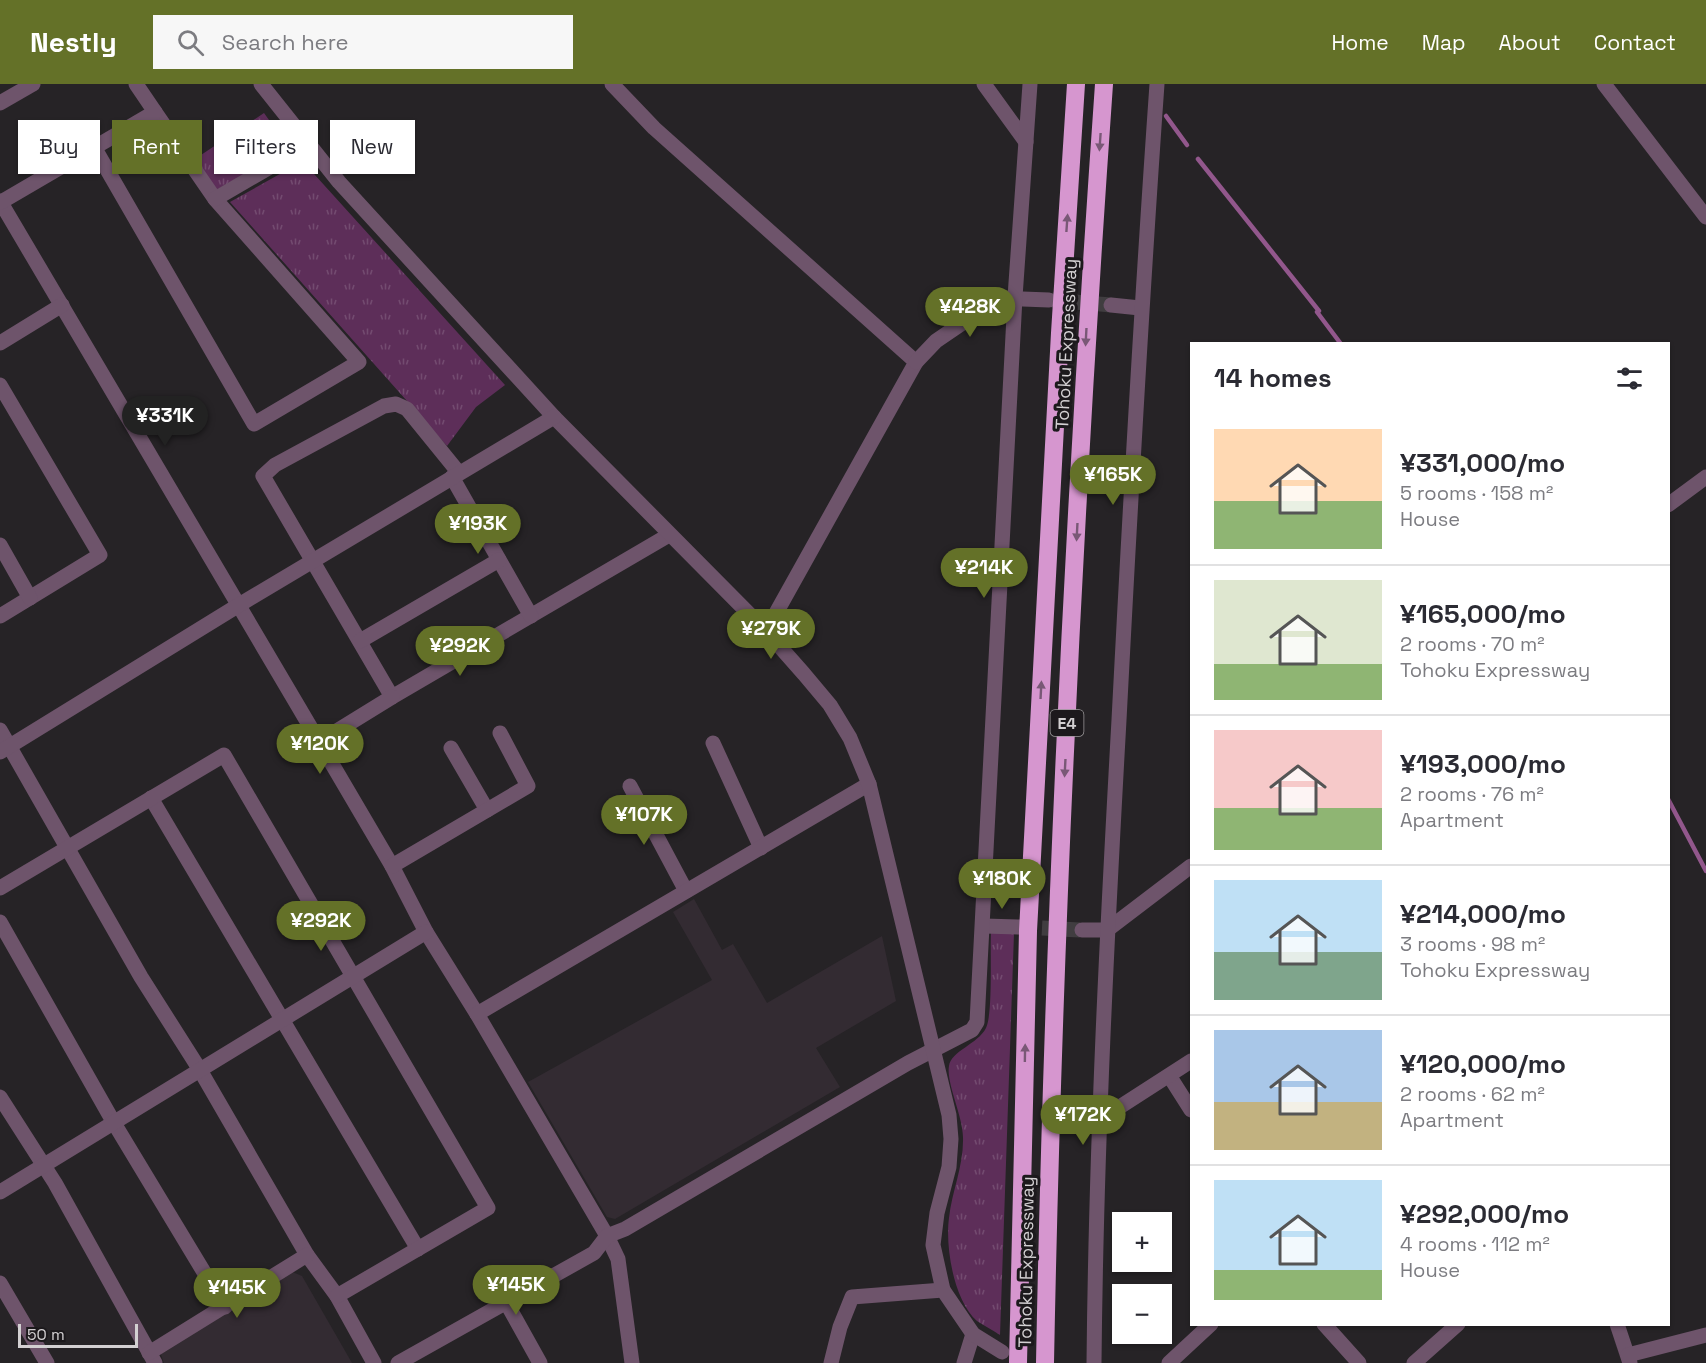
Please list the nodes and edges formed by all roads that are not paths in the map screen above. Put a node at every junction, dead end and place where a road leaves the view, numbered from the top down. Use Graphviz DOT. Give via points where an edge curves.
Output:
graph roads {
  1 [pos="33,84"];
  2 [pos="136,84"];
  3 [pos="261,84"];
  4 [pos="612,84"];
  5 [pos="984,84"];
  6 [pos="1030,84"];
  7 [pos="1076,84"];
  8 [pos="1104,84"];
  9 [pos="1157,84"];
  10 [pos="1604,84"];
  11 [pos="0,103"];
  12 [pos="155,112"];
  13 [pos="289,120"];
  14 [pos="1026,142"];
  15 [pos="100,144"];
  16 [pos="318,156"];
  17 [pos="100,157"];
  18 [pos="47,174"];
  19 [pos="257,174"];
  20 [pos="215,198"];
  21 [pos="0,201"];
  22 [pos="1706,217"];
  23 [pos="1016,297"];
  24 [pos="1049,300"];
  25 [pos="62,305"];
  26 [pos="1112,305"];
  27 [pos="1140,308"];
  28 [pos="0,343"];
  29 [pos="916,362"];
  30 [pos="0,386"];
  31 [pos="554,417"];
  32 [pos="456,476"];
  33 [pos="1706,477"];
  34 [pos="1670,504"];
  35 [pos="669,535"];
  36 [pos="0,545"];
  37 [pos="499,560"];
  38 [pos="313,561"];
  39 [pos="30,598"];
  40 [pos="239,605"];
  41 [pos="0,616"];
  42 [pos="531,616"];
  43 [pos="766,631"];
  44 [pos="360,641"];
  45 [pos="392,697"];
  46 [pos="0,730"];
  47 [pos="500,733"];
  48 [pos="319,742"];
  49 [pos="713,743"];
  50 [pos="451,748"];
  51 [pos="5,749"];
  52 [pos="869,784"];
  53 [pos="630,786"];
  54 [pos="151,798"];
  55 [pos="487,810"];
  56 [pos="68,848"];
  57 [pos="761,848"];
  58 [pos="392,866"];
  59 [pos="1190,867"];
  60 [pos="0,888"];
  61 [pos="686,891"];
  62 [pos="0,922"];
  63 [pos="984,926"];
  64 [pos="1018,927"];
  65 [pos="1082,930"];
  66 [pos="1107,930"];
  67 [pos="426,932"];
  68 [pos="355,978"];
  69 [pos="477,1014"];
  70 [pos="282,1021"];
  71 [pos="933,1051"];
  72 [pos="1190,1062"];
  73 [pos="200,1070"];
  74 [pos="1170,1077"];
  75 [pos="0,1097"];
  76 [pos="1190,1108"];
  77 [pos="1101,1119"];
  78 [pos="114,1123"];
  79 [pos="43,1167"];
  80 [pos="0,1192"];
  81 [pos="607,1236"];
  82 [pos="418,1249"];
  83 [pos="307,1255"];
  84 [pos="0,1283"];
  85 [pos="943,1290"];
  86 [pos="337,1296"];
  87 [pos="506,1302"];
  88 [pos="225,1307"];
  89 [pos="1209,1326"];
  90 [pos="1326,1326"];
  91 [pos="1456,1326"];
  92 [pos="1618,1326"];
  93 [pos="973,1334"];
  94 [pos="1706,1335"];
  95 [pos="1002,1352"];
  96 [pos="152,1358"];
  97 [pos="1629,1359"];
  98 [pos="47,1363"];
  99 [pos="374,1363"];
  100 [pos="398,1363"];
  101 [pos="540,1363"];
  102 [pos="632,1363"];
  103 [pos="831,1363"];
  104 [pos="964,1363"];
  105 [pos="1018,1363"];
  106 [pos="1045,1363"];
  107 [pos="1094,1363"];
  108 [pos="1169,1363"];
  109 [pos="1359,1363"];
  110 [pos="1414,1363"];
  1 -- 11 [label="street"];
  2 -- 12 [label="street"];
  3 -- 13 [label="street"];
  4 -- 29 [label="street" via="654,128"];
  5 -- 14 [label="street"];
  6 -- 14 [label="street"];
  105 -- 7 [label="highway, Tohoku Expressway / E4, one-way" via="1028,931"];
  8 -- 106 [label="highway, Tohoku Expressway / E4, one-way" via="1086,334 1056,936"];
  9 -- 27 [label="street"];
  10 -- 22 [label="street"];
  12 -- 15 [label="street"];
  12 -- 20 [label="street"];
  14 -- 23 [label="street"];
  16 -- 31 [label="street"];
  17 -- 20 [label="street" via="254,424 359,362"];
  18 -- 21 [label="street"];
  19 -- 20 [label="street"];
  21 -- 25 [label="street"];
  23 -- 24 [label="street"];
  23 -- 29 [label="street" via="999,298 936,341"];
  23 -- 63 [label="street"];
  25 -- 28 [label="street"];
  25 -- 40 [label="street"];
  26 -- 27 [label="street"];
  27 -- 66 [label="street"];
  29 -- 43 [label="street"];
  30 -- 39 [label="street" via="100,555"];
  31 -- 32 [label="street"];
  31 -- 35 [label="street"];
  32 -- 37 [label="street"];
  32 -- 38 [label="street"];
  32 -- 38 [label="street" via="407,410 396,404 384,406 275,465 263,476"];
  33 -- 34 [label="street"];
  35 -- 42 [label="street"];
  35 -- 43 [label="street"];
  36 -- 39 [label="street"];
  37 -- 42 [label="street"];
  37 -- 44 [label="street"];
  38 -- 40 [label="street"];
  38 -- 44 [label="street"];
  39 -- 41 [label="street"];
  40 -- 48 [label="street"];
  40 -- 51 [label="street"];
  42 -- 45 [label="street"];
  43 -- 52 [label="street" via="830,705 850,738"];
  44 -- 45 [label="street"];
  45 -- 48 [label="street"];
  46 -- 51 [label="street"];
  47 -- 55 [label="street" via="528,786"];
  48 -- 58 [label="street"];
  49 -- 57 [label="street"];
  50 -- 55 [label="street"];
  51 -- 56 [label="street"];
  52 -- 57 [label="street"];
  52 -- 71 [label="street"];
  53 -- 61 [label="street"];
  54 -- 56 [label="street"];
  54 -- 68 [label="street" via="224,755"];
  54 -- 70 [label="street"];
  55 -- 58 [label="street"];
  56 -- 60 [label="street"];
  56 -- 73 [label="street" via="141,977"];
  57 -- 61 [label="street"];
  58 -- 67 [label="street"];
  59 -- 66 [label="street"];
  61 -- 69 [label="street"];
  62 -- 78 [label="street"];
  63 -- 64 [label="street"];
  63 -- 71 [label="street" via="977,1022 972,1030"];
  65 -- 66 [label="street"];
  66 -- 77 [label="street"];
  67 -- 68 [label="street"];
  67 -- 69 [label="street"];
  68 -- 70 [label="street"];
  68 -- 82 [label="street" via="488,1208"];
  69 -- 81 [label="street"];
  70 -- 73 [label="street"];
  70 -- 82 [label="street"];
  71 -- 81 [label="street"];
  71 -- 85 [label="street" via="951,1138 933,1245"];
  72 -- 74 [label="street"];
  73 -- 78 [label="street"];
  73 -- 83 [label="street"];
  74 -- 76 [label="street"];
  74 -- 77 [label="street"];
  75 -- 79 [label="street"];
  77 -- 107 [label="street"];
  78 -- 79 [label="street"];
  78 -- 88 [label="street"];
  79 -- 80 [label="street"];
  79 -- 96 [label="street"];
  81 -- 87 [label="street" via="594,1253"];
  81 -- 102 [label="street" via="618,1259"];
  82 -- 86 [label="street"];
  83 -- 86 [label="street"];
  83 -- 88 [label="street"];
  84 -- 98 [label="street"];
  85 -- 93 [label="street"];
  85 -- 103 [label="street" via="852,1297"];
  86 -- 99 [label="street"];
  87 -- 100 [label="street"];
  87 -- 101 [label="street"];
  88 -- 96 [label="street"];
  89 -- 108 [label="street"];
  90 -- 109 [label="street"];
  91 -- 110 [label="street"];
  92 -- 97 [label="street"];
  93 -- 95 [label="street"];
  93 -- 104 [label="street"];
  94 -- 97 [label="street"];
}
